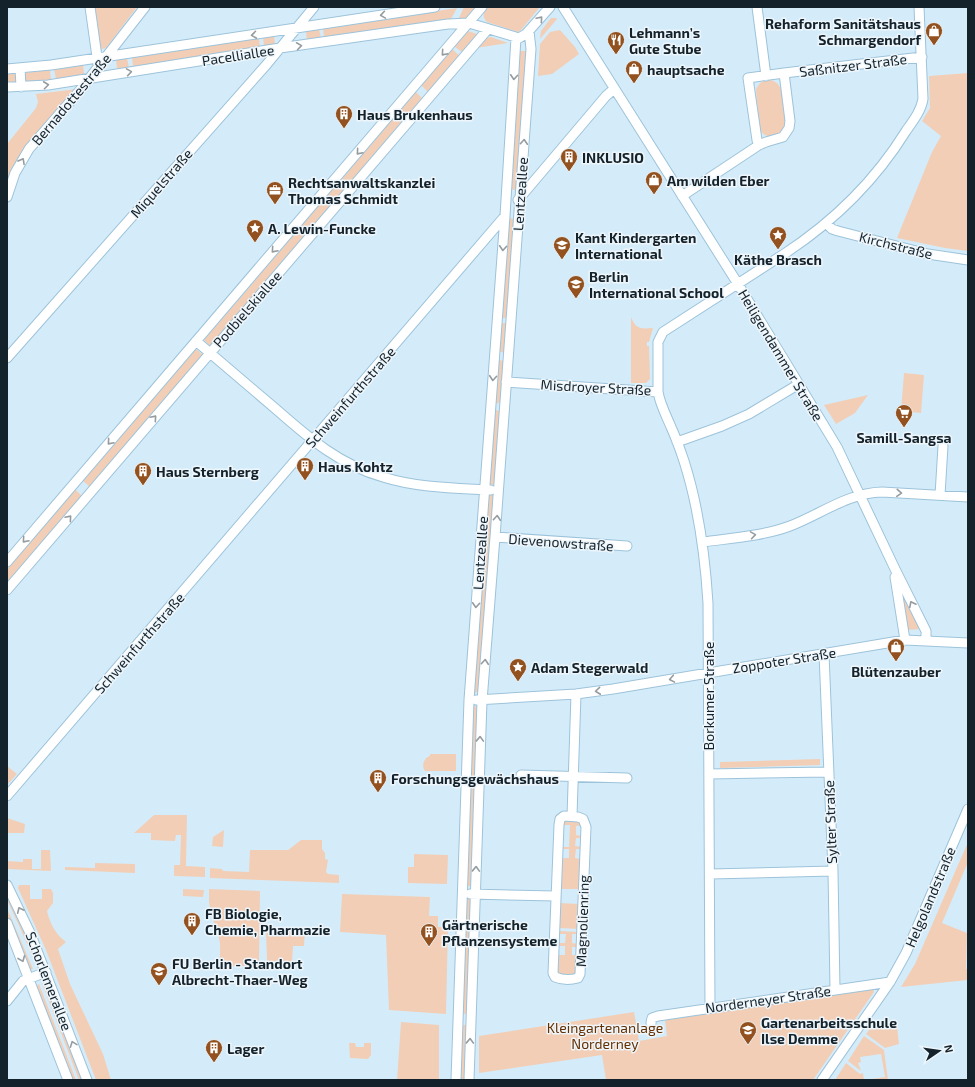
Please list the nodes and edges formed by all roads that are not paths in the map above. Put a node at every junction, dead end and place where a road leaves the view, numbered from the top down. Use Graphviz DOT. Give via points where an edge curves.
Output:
graph roads {
  1 [pos="90,7"];
  2 [pos="145,7"];
  3 [pos="314,7"];
  4 [pos="435,7"];
  5 [pos="482,7"];
  6 [pos="550,7"];
  7 [pos="563,7"];
  8 [pos="757,7"];
  9 [pos="919,7"];
  10 [pos="469,23"];
  11 [pos="296,29"];
  12 [pos="488,29"];
  13 [pos="529,30"];
  14 [pos="516,38"];
  15 [pos="280,48"];
  16 [pos="107,57"];
  17 [pos="922,57"];
  18 [pos="98,63"];
  19 [pos="20,68"];
  20 [pos="7,69"];
  21 [pos="784,73"];
  22 [pos="766,76"];
  23 [pos="90,78"];
  24 [pos="7,87"];
  25 [pos="21,87"];
  26 [pos="614,89"];
  27 [pos="423,91"];
  28 [pos="760,145"];
  29 [pos="682,196"];
  30 [pos="7,197"];
  31 [pos="519,198"];
  32 [pos="505,216"];
  33 [pos="826,223"];
  34 [pos="968,260"];
  35 [pos="738,284"];
  36 [pos="196,341"];
  37 [pos="210,352"];
  38 [pos="495,356"];
  39 [pos="508,357"];
  40 [pos="7,358"];
  41 [pos="506,382"];
  42 [pos="799,384"];
  43 [pos="658,392"];
  44 [pos="491,406"];
  45 [pos="504,408"];
  46 [pos="312,440"];
  47 [pos="677,442"];
  48 [pos="943,446"];
  49 [pos="76,482"];
  50 [pos="485,490"];
  51 [pos="498,490"];
  52 [pos="89,494"];
  53 [pos="860,495"];
  54 [pos="940,495"];
  55 [pos="968,497"];
  56 [pos="495,537"];
  57 [pos="703,542"];
  58 [pos="627,546"];
  59 [pos="7,562"];
  60 [pos="895,569"];
  61 [pos="7,590"];
  62 [pos="905,640"];
  63 [pos="926,640"];
  64 [pos="968,643"];
  65 [pos="824,654"];
  66 [pos="708,672"];
  67 [pos="576,694"];
  68 [pos="469,700"];
  69 [pos="482,701"];
  70 [pos="828,772"];
  71 [pos="709,774"];
  72 [pos="521,775"];
  73 [pos="572,777"];
  74 [pos="627,778"];
  75 [pos="7,796"];
  76 [pos="968,809"];
  77 [pos="572,816"];
  78 [pos="832,870"];
  79 [pos="710,874"];
  80 [pos="7,885"];
  81 [pos="462,894"];
  82 [pos="475,894"];
  83 [pos="555,896"];
  84 [pos="7,923"];
  85 [pos="46,972"];
  86 [pos="30,979"];
  87 [pos="890,982"];
  88 [pos="835,990"];
  89 [pos="7,1001"];
  90 [pos="710,1007"];
  91 [pos="458,1018"];
  92 [pos="471,1018"];
  93 [pos="651,1023"];
  94 [pos="68,1080"];
  95 [pos="87,1080"];
  96 [pos="456,1080"];
  97 [pos="469,1080"];
  98 [pos="822,1080"];
  1 -- 18 [label="street"];
  2 -- 16 [label="street, Bernadottestraße"];
  3 -- 11 [label="street, Miquelstraße"];
  4 -- 11 [label="street, Pacelliallee, one-way"];
  5 -- 10 [label="street, Podbielskiallee"];
  13 -- 6 [label="street, one-way"];
  7 -- 26 [label="street, Heiligendammer Straße"];
  8 -- 22 [label="street"];
  9 -- 17 [label="street, Misdroyer Straße"];
  10 -- 12 [label="street"];
  15 -- 10 [label="street, Pacelliallee, one-way"];
  10 -- 27 [label="street, Podbielskiallee, one-way"];
  11 -- 15 [label="street, Miquelstraße"];
  11 -- 16 [label="street, Pacelliallee, one-way"];
  12 -- 14 [label="street"];
  12 -- 27 [label="street, Podbielskiallee"];
  13 -- 14 [label="street" via="522,37"];
  31 -- 13 [label="street, Lentzeallee, one-way" via="531,49"];
  14 -- 32 [label="street, Lentzeallee, one-way"];
  23 -- 15 [label="street, Pacelliallee, one-way"];
  15 -- 40 [label="street, Miquelstraße"];
  16 -- 18 [label="street, Bernadottestraße"];
  17 -- 21 [label="street, Saßnitzer Straße"];
  17 -- 33 [label="street, Misdroyer Straße" via="922,106 883,163 845,206"];
  18 -- 19 [label="street"];
  18 -- 23 [label="street, Bernadottestraße"];
  19 -- 20 [label="street"];
  19 -- 25 [label="street"];
  21 -- 22 [label="street, Saßnitzer Straße"];
  21 -- 28 [label="street" via="789,128 782,137"];
  22 -- 28 [label="street, Saßnitzer Straße" via="748,78 757,140"];
  25 -- 23 [label="street, Pacelliallee, one-way"];
  30 -- 23 [label="street, Bernadottestraße, one-way" via="15,173 29,149"];
  24 -- 25 [label="street, Pacelliallee"];
  26 -- 29 [label="street, Heiligendammer Straße"];
  26 -- 31 [label="street, Schweinfurthstraße"];
  27 -- 36 [label="street, Podbielskiallee, one-way"];
  27 -- 37 [label="street, Podbielskiallee"];
  28 -- 29 [label="street"];
  29 -- 35 [label="street, Heiligendammer Straße"];
  31 -- 32 [label="street, Schweinfurthstraße"];
  31 -- 39 [label="street, Lentzeallee"];
  32 -- 38 [label="street, Lentzeallee, one-way"];
  32 -- 46 [label="street, Schweinfurthstraße"];
  33 -- 34 [label="street, Kirchstraße" via="838,231 920,252"];
  33 -- 35 [label="street, Misdroyer Straße" via="804,241"];
  35 -- 42 [label="street, Heiligendammer Straße"];
  35 -- 43 [label="street, Misdroyer Straße" via="663,332 658,342"];
  36 -- 37 [label="street"];
  36 -- 49 [label="street, Podbielskiallee, one-way"];
  37 -- 46 [label="street"];
  52 -- 37 [label="street, Podbielskiallee, one-way"];
  38 -- 39 [label="street"];
  38 -- 44 [label="street, Lentzeallee, one-way"];
  39 -- 41 [label="street, Lentzeallee"];
  41 -- 43 [label="street, Misdroyer Straße"];
  41 -- 45 [label="street, Lentzeallee"];
  42 -- 47 [label="street" via="749,414"];
  42 -- 53 [label="street, Heiligendammer Straße" via="837,447"];
  43 -- 47 [label="street, Borkumer Straße" via="659,401"];
  44 -- 45 [label="street"];
  44 -- 50 [label="street, Lentzeallee"];
  45 -- 51 [label="street, Lentzeallee"];
  46 -- 50 [label="street" via="335,457 382,477 423,485"];
  46 -- 75 [label="street, Schweinfurthstraße"];
  47 -- 57 [label="street, Borkumer Straße" via="694,496"];
  48 -- 54 [label="street"];
  49 -- 52 [label="street"];
  49 -- 59 [label="street, Podbielskiallee, one-way"];
  50 -- 51 [label="street"];
  50 -- 68 [label="street, Lentzeallee, one-way"];
  56 -- 51 [label="street, Lentzeallee, one-way"];
  61 -- 52 [label="street, Podbielskiallee, one-way"];
  53 -- 54 [label="street, one-way" via="882,492"];
  57 -- 53 [label="street, one-way" via="780,529"];
  53 -- 60 [label="street, Heiligendammer Straße"];
  54 -- 55 [label="street"];
  56 -- 58 [label="street, Dievenowstraße"];
  69 -- 56 [label="street, Lentzeallee, one-way"];
  57 -- 66 [label="street, Borkumer Straße" via="708,603"];
  60 -- 62 [label="street, Heiligendammer Straße"];
  63 -- 60 [label="street, Heiligendammer Straße, one-way" via="926,631"];
  62 -- 63 [label="street, Zoppoter Straße"];
  62 -- 65 [label="street, Zoppoter Straße"];
  63 -- 64 [label="street, Zoppoter Straße"];
  65 -- 66 [label="street, Zoppoter Straße"];
  65 -- 70 [label="street, Sylter Straße"];
  66 -- 67 [label="street, Zoppoter Straße, one-way"];
  66 -- 71 [label="street, Borkumer Straße"];
  67 -- 69 [label="street, Zoppoter Straße"];
  67 -- 73 [label="street"];
  68 -- 69 [label="street"];
  68 -- 81 [label="street, Lentzeallee"];
  82 -- 69 [label="street, Lentzeallee, one-way"];
  70 -- 71 [label="street"];
  70 -- 78 [label="street, Sylter Straße"];
  71 -- 79 [label="street, Borkumer Straße"];
  72 -- 73 [label="street"];
  73 -- 74 [label="street"];
  73 -- 77 [label="street"];
  76 -- 87 [label="street, Helgolandstraße" via="906,953"];
  77 -- 83 [label="street, Magnolienring" via="560,819"];
  77 -- 83 [label="street, Magnolienring" via="583,819 586,827 578,978 555,977"];
  78 -- 79 [label="street"];
  78 -- 88 [label="street, Sylter Straße"];
  79 -- 90 [label="street, Borkumer Straße"];
  85 -- 80 [label="street, Schorlemerallee, one-way" via="32,935"];
  81 -- 82 [label="street"];
  81 -- 91 [label="street, Lentzeallee"];
  82 -- 83 [label="street, Magnolienring"];
  82 -- 92 [label="street, Lentzeallee"];
  84 -- 86 [label="street, Schorlemerallee, one-way"];
  85 -- 86 [label="street"];
  95 -- 85 [label="street, Schorlemerallee, one-way"];
  86 -- 89 [label="street" via="23,981"];
  86 -- 94 [label="street, Schorlemerallee"];
  87 -- 88 [label="street, Norderneyer Straße"];
  87 -- 98 [label="street, Helgolandstraße"];
  88 -- 90 [label="street, Norderneyer Straße"];
  90 -- 93 [label="street, Norderneyer Straße" via="658,1016 652,1018"];
  91 -- 92 [label="street"];
  91 -- 96 [label="street, Lentzeallee"];
  97 -- 92 [label="street, Lentzeallee, one-way"];
}
